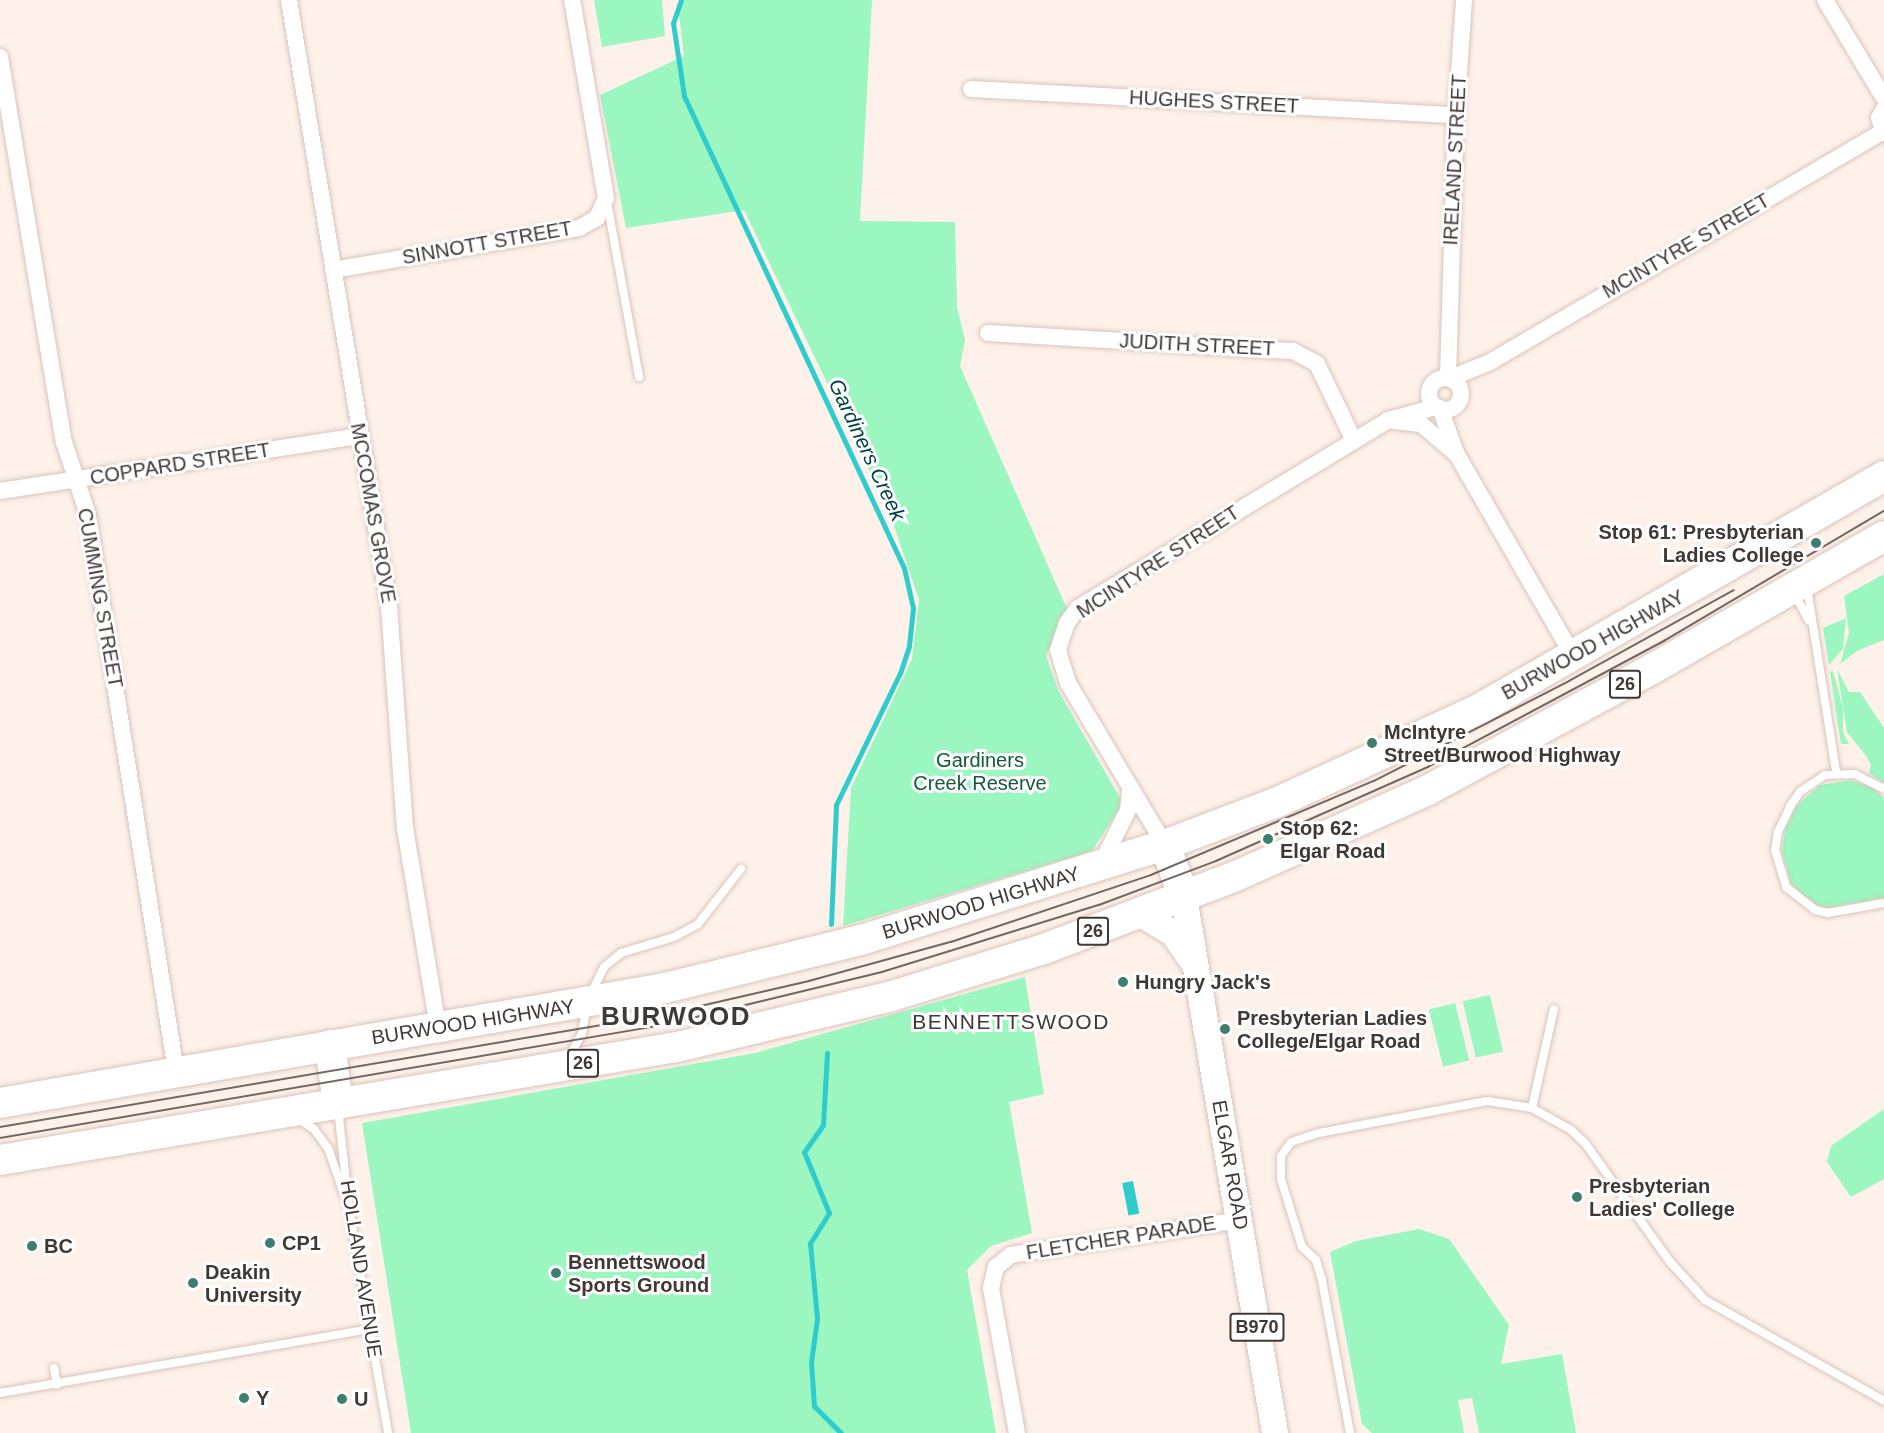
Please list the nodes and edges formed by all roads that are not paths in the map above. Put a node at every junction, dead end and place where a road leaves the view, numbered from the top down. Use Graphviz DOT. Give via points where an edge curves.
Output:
graph roads {
  1 [pos="289,0"];
  2 [pos="572,0"];
  3 [pos="1464,0"];
  4 [pos="1470,0"];
  5 [pos="1478,0"];
  6 [pos="1825,0"];
  7 [pos="0,57"];
  8 [pos="971,89"];
  9 [pos="1884,98"];
  10 [pos="1884,109"];
  11 [pos="1456,115"];
  12 [pos="1883,132"];
  13 [pos="606,198"];
  14 [pos="333,270"];
  15 [pos="1448,321"];
  16 [pos="988,333"];
  17 [pos="1452,345"];
  18 [pos="1490,362"];
  19 [pos="639,377"];
  20 [pos="1444,394"];
  21 [pos="1388,420"];
  22 [pos="360,436"];
  23 [pos="1354,441"];
  24 [pos="1456,453"];
  25 [pos="1884,476"];
  26 [pos="75,480"];
  27 [pos="0,492"];
  28 [pos="1884,536"];
  29 [pos="1807,581"];
  30 [pos="1779,597"];
  31 [pos="1813,632"];
  32 [pos="1574,657"];
  33 [pos="1836,772"];
  34 [pos="1884,789"];
  35 [pos="1130,790"];
  36 [pos="1165,844"];
  37 [pos="1100,866"];
  38 [pos="741,869"];
  39 [pos="1184,897"];
  40 [pos="1884,903"];
  41 [pos="1141,914"];
  42 [pos="1196,966"];
  43 [pos="587,1003"];
  44 [pos="1554,1009"];
  45 [pos="438,1028"];
  46 [pos="330,1045"];
  47 [pos="564,1066"];
  48 [pos="176,1071"];
  49 [pos="0,1103"];
  50 [pos="338,1104"];
  51 [pos="1532,1108"];
  52 [pos="288,1112"];
  53 [pos="0,1161"];
  54 [pos="349,1209"];
  55 [pos="1239,1220"];
  56 [pos="370,1329"];
  57 [pos="54,1368"];
  58 [pos="57,1384"];
  59 [pos="0,1394"];
  60 [pos="1884,1401"];
  61 [pos="388,1433"];
  62 [pos="1017,1433"];
  63 [pos="1275,1433"];
  64 [pos="1350,1433"];
  1 -- 14 [label="street, MCCOMAS GROVE"];
  2 -- 13 [label="street"];
  3 -- 11 [label="street, IRELAND STREET"];
  4 -- 5 [label="street"];
  6 -- 9 [label="street"];
  7 -- 26 [label="street, CUMMING STREET" via="62,430"];
  8 -- 11 [label="street, HUGHES STREET"];
  10 -- 12 [label="street" via="1880,118"];
  11 -- 15 [label="street, IRELAND STREET"];
  12 -- 18 [label="street, MCINTYRE STREET"];
  13 -- 14 [label="street, SINNOTT STREET" via="597,218 579,228"];
  13 -- 19 [label="lane"];
  14 -- 22 [label="street, MCCOMAS GROVE"];
  15 -- 17 [label="street, IRELAND STREET"];
  15 -- 20 [label="street, IRELAND STREET"];
  16 -- 23 [label="street, JUDITH STREET" via="1293,351 1317,364"];
  17 -- 18 [label="street" via="1468,359"];
  17 -- 20 [label="street, IRELAND STREET"];
  18 -- 20 [label="street, MCINTYRE STREET"];
  20 -- 21 [label="street, MCINTYRE STREET"];
  20 -- 24 [label="street, IRELAND STREET"];
  21 -- 23 [label="street, MCINTYRE STREET"];
  21 -- 24 [label="street" via="1421,424"];
  22 -- 26 [label="street, COPPARD STREET"];
  22 -- 45 [label="street, MCCOMAS GROVE" via="389,606 405,828"];
  23 -- 35 [label="street, MCINTYRE STREET" via="1078,608 1067,623 1058,650 1068,683"];
  24 -- 32 [label="street, IRELAND STREET"];
  25 -- 32 [label="highway, BURWOOD HIGHWAY / 26"];
  26 -- 27 [label="street, COPPARD STREET"];
  26 -- 48 [label="street, CUMMING STREET" via="88,515"];
  28 -- 29 [label="highway, 26"];
  29 -- 30 [label="highway, 26"];
  29 -- 31 [label="lane"];
  30 -- 31 [label="lane" via="1793,597 1799,602"];
  30 -- 39 [label="highway, 26" via="1428,790 1335,835"];
  31 -- 33 [label="lane"];
  32 -- 36 [label="highway, BURWOOD HIGHWAY / 26" via="1407,744 1280,801"];
  33 -- 34 [label="lane" via="1855,774"];
  33 -- 40 [label="lane" via="1800,792 1782,821 1775,850 1781,877 1794,897 1815,910 1828,913"];
  35 -- 36 [label="street, MCINTYRE STREET"];
  35 -- 37 [label="street" via="1128,810"];
  36 -- 37 [label="highway, BURWOOD HIGHWAY / 26"];
  36 -- 39 [label="highway"];
  37 -- 43 [label="highway, BURWOOD HIGHWAY / 26" via="830,948"];
  38 -- 43 [label="lane" via="706,915 687,932 629,950 604,967"];
  39 -- 41 [label="highway, 26"];
  39 -- 42 [label="main road, ELGAR ROAD / B970"];
  41 -- 42 [label="main road" via="1173,933"];
  41 -- 47 [label="highway, 26" via="892,996 688,1045"];
  42 -- 55 [label="main road, ELGAR ROAD / B970"];
  43 -- 45 [label="highway, BURWOOD HIGHWAY / 26"];
  43 -- 47 [label="lane" via="582,1034"];
  44 -- 51 [label="lane"];
  45 -- 46 [label="highway, BURWOOD HIGHWAY / 26"];
  46 -- 48 [label="highway, BURWOOD HIGHWAY / 26"];
  46 -- 50 [label="highway"];
  47 -- 50 [label="highway, 26"];
  48 -- 49 [label="highway, BURWOOD HIGHWAY / 26"];
  50 -- 52 [label="highway, 26"];
  50 -- 54 [label="lane, HOLLAND AVENUE"];
  51 -- 60 [label="lane" via="1571,1130 1585,1143 1633,1213 1705,1300"];
  51 -- 64 [label="lane" via="1505,1102 1468,1104 1366,1121 1302,1137 1285,1148 1279,1166 1281,1179 1302,1247 1316,1260 1323,1280"];
  52 -- 53 [label="highway, 26"];
  52 -- 54 [label="lane" via="314,1129 328,1148"];
  54 -- 56 [label="lane, HOLLAND AVENUE"];
  55 -- 62 [label="street, FLETCHER PARADE" via="1011,1255 996,1267 992,1288"];
  55 -- 63 [label="main road, ELGAR ROAD / B970"];
  56 -- 58 [label="lane"];
  56 -- 61 [label="lane, HOLLAND AVENUE"];
  57 -- 58 [label="lane"];
  58 -- 59 [label="lane"];
}
